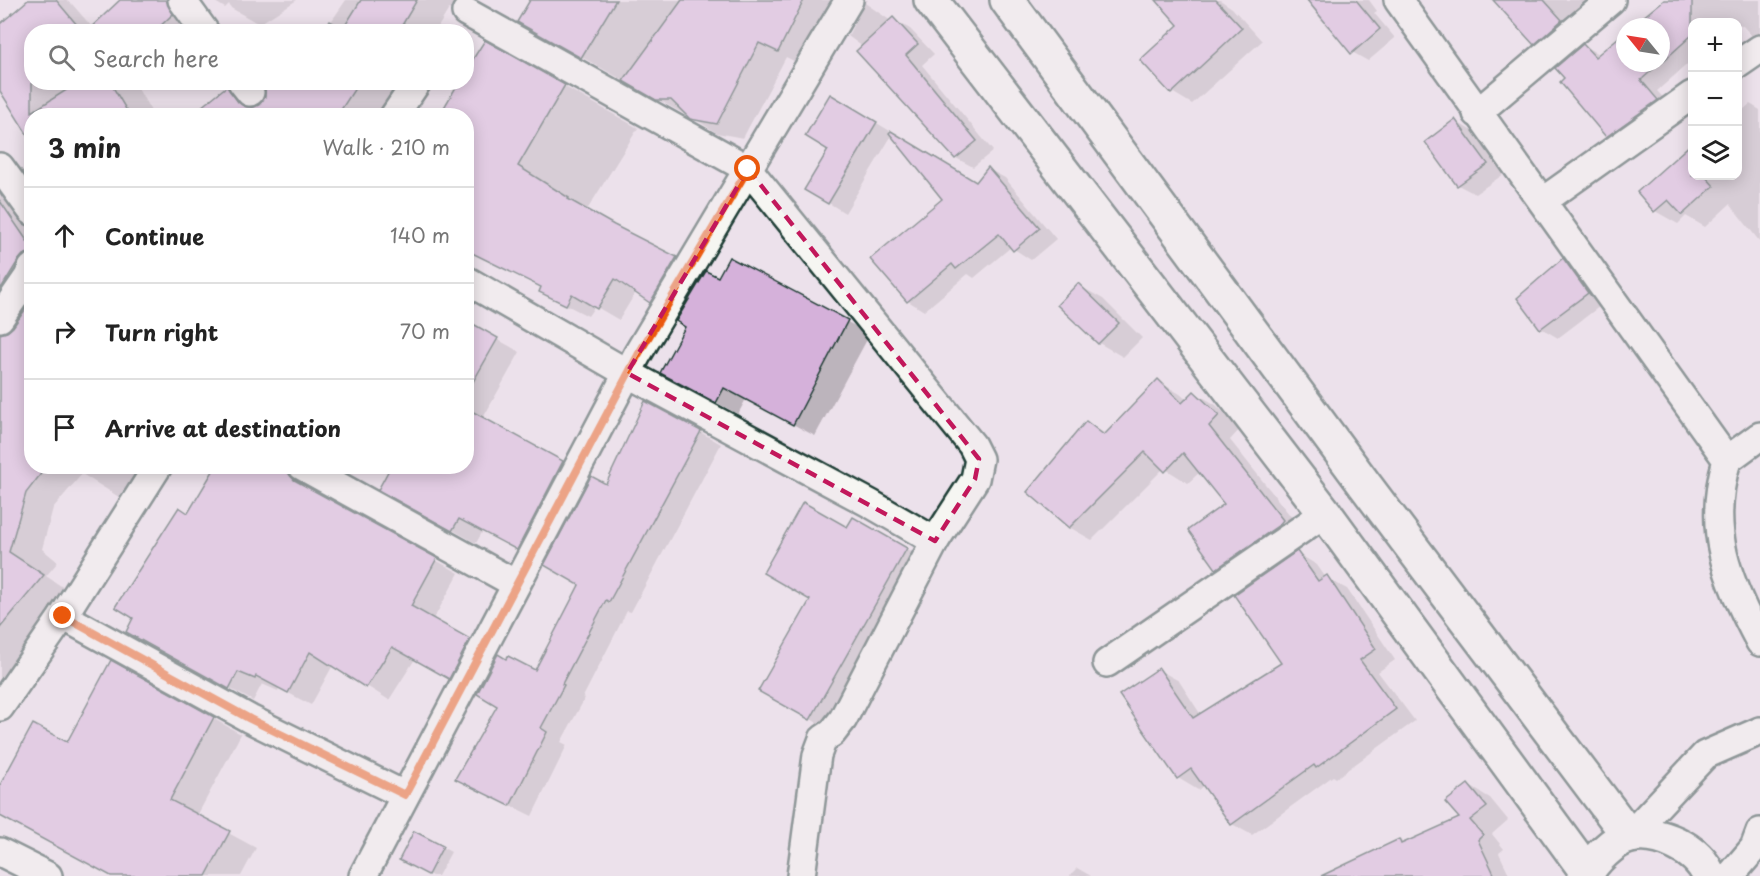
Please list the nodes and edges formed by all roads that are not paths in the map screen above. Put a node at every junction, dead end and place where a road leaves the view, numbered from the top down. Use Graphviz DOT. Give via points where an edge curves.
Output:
graph roads {
  1 [pos="182,0"];
  2 [pos="849,0"];
  3 [pos="931,0"];
  4 [pos="1007,0"];
  5 [pos="1398,0"];
  6 [pos="1611,0"];
  7 [pos="465,14"];
  8 [pos="199,24"];
  9 [pos="1760,49"];
  10 [pos="1742,61"];
  11 [pos="412,90"];
  12 [pos="1688,97"];
  13 [pos="399,108"];
  14 [pos="1477,113"];
  15 [pos="0,166"];
  16 [pos="748,169"];
  17 [pos="1536,191"];
  18 [pos="24,200"];
  19 [pos="24,283"];
  20 [pos="474,285"];
  21 [pos="0,318"];
  22 [pos="627,373"];
  23 [pos="1760,436"];
  24 [pos="1727,460"];
  25 [pos="153,474"];
  26 [pos="317,474"];
  27 [pos="1325,513"];
  28 [pos="935,542"];
  29 [pos="516,584"];
  30 [pos="63,616"];
  31 [pos="1760,642"];
  32 [pos="1107,663"];
  33 [pos="0,706"];
  34 [pos="1760,731"];
  35 [pos="405,795"];
  36 [pos="1760,831"];
  37 [pos="1629,836"];
  38 [pos="0,852"];
  39 [pos="1586,874"];
  40 [pos="48,876"];
  41 [pos="363,876"];
  42 [pos="801,876"];
  43 [pos="1709,876"];
  44 [pos="1730,876"];
  1 -- 8 [label="street"];
  2 -- 16 [label="street"];
  3 -- 27 [label="main road"];
  4 -- 37 [label="main road"];
  5 -- 14 [label="street"];
  6 -- 14 [label="street"];
  7 -- 16 [label="street"];
  9 -- 10 [label="street"];
  11 -- 13 [label="street"];
  12 -- 17 [label="street"];
  14 -- 17 [label="street"];
  15 -- 18 [label="street"];
  16 -- 22 [label="street"];
  16 -- 28 [label="street" via="972,445 979,459 975,479"];
  17 -- 24 [label="street"];
  19 -- 21 [label="street"];
  20 -- 22 [label="street"];
  22 -- 28 [label="street"];
  22 -- 29 [label="street"];
  23 -- 24 [label="street"];
  24 -- 31 [label="street" via="1718,517 1722,551 1738,601"];
  25 -- 30 [label="street"];
  26 -- 29 [label="street"];
  27 -- 32 [label="street"];
  27 -- 39 [label="main road"];
  28 -- 42 [label="street" via="843,719 823,739 817,755"];
  29 -- 35 [label="street"];
  30 -- 33 [label="street"];
  30 -- 35 [label="street" via="250,719"];
  34 -- 37 [label="street" via="1705,755"];
  35 -- 41 [label="street"];
  36 -- 44 [label="street" via="1754,848"];
  37 -- 39 [label="main road" via="1603,852"];
  37 -- 43 [label="main road" via="1670,840 1691,852"];
  38 -- 40 [label="street"];
}
